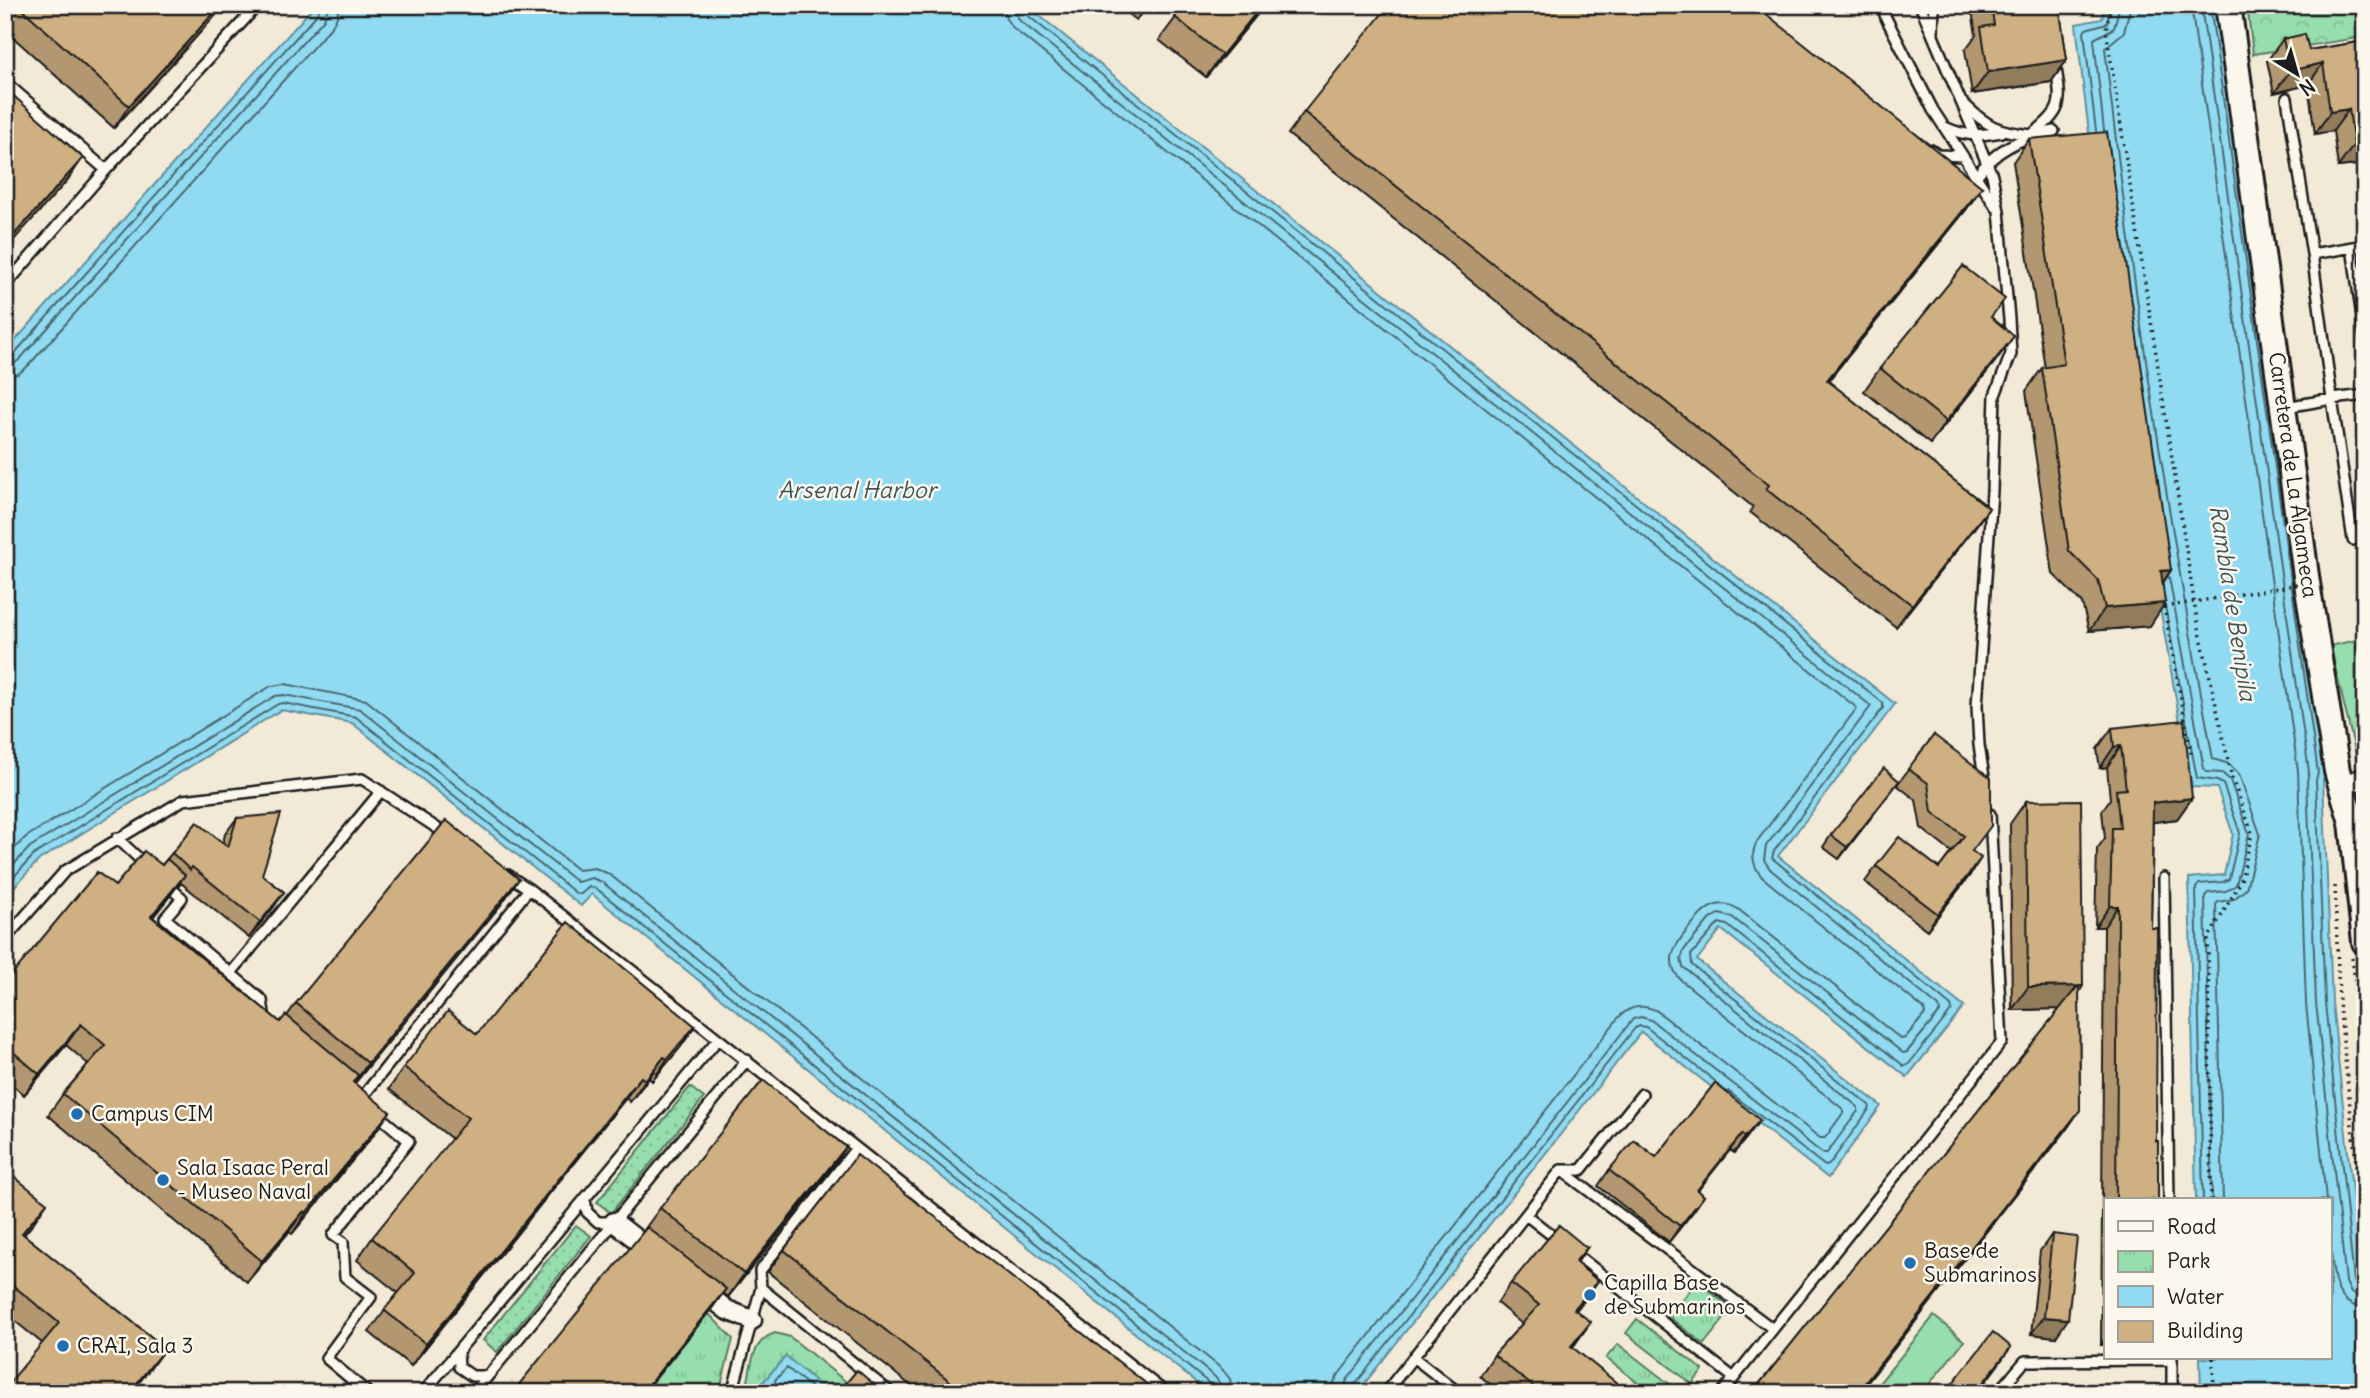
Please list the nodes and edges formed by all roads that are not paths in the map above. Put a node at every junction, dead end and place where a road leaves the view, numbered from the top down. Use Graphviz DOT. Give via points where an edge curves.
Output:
graph roads {
  1 [pos="258,5"];
  2 [pos="1882,5"];
  3 [pos="1920,5"];
  4 [pos="1934,5"];
  5 [pos="2228,5"];
  6 [pos="1933,38"];
  7 [pos="2053,46"];
  8 [pos="5,82"];
  9 [pos="1957,96"];
  10 [pos="2287,98"];
  11 [pos="1944,127"];
  12 [pos="2054,131"];
  13 [pos="2001,132"];
  14 [pos="2031,135"];
  15 [pos="1976,137"];
  16 [pos="1927,146"];
  17 [pos="2004,148"];
  18 [pos="1963,156"];
  19 [pos="1987,161"];
  20 [pos="106,170"];
  21 [pos="1992,175"];
  22 [pos="1976,177"];
  23 [pos="1999,211"];
  24 [pos="2365,245"];
  25 [pos="2352,247"];
  26 [pos="2312,254"];
  27 [pos="5,286"];
  28 [pos="2365,338"];
  29 [pos="2365,395"];
  30 [pos="2332,399"];
  31 [pos="2284,407"];
  32 [pos="2353,540"];
  33 [pos="2365,778"];
  34 [pos="2341,785"];
  35 [pos="381,791"];
  36 [pos="1987,795"];
  37 [pos="1990,807"];
  38 [pos="449,836"];
  39 [pos="117,838"];
  40 [pos="495,866"];
  41 [pos="154,873"];
  42 [pos="2164,878"];
  43 [pos="163,881"];
  44 [pos="529,889"];
  45 [pos="5,939"];
  46 [pos="2358,949"];
  47 [pos="231,973"];
  48 [pos="276,1031"];
  49 [pos="718,1039"];
  50 [pos="747,1060"];
  51 [pos="349,1091"];
  52 [pos="1642,1094"];
  53 [pos="360,1100"];
  54 [pos="856,1148"];
  55 [pos="1562,1170"];
  56 [pos="2169,1198"];
  57 [pos="585,1199"];
  58 [pos="1526,1215"];
  59 [pos="614,1222"];
  60 [pos="665,1262"];
  61 [pos="686,1278"];
  62 [pos="761,1288"];
  63 [pos="752,1320"];
  64 [pos="1773,1329"];
  65 [pos="458,1351"];
  66 [pos="1413,1357"];
  67 [pos="2104,1360"];
  68 [pos="2172,1360"];
  69 [pos="488,1376"];
  70 [pos="1734,1378"];
  71 [pos="368,1393"];
  72 [pos="423,1393"];
  73 [pos="474,1393"];
  74 [pos="732,1393"];
  75 [pos="891,1393"];
  76 [pos="1166,1393"];
  77 [pos="1385,1393"];
  78 [pos="1459,1393"];
  79 [pos="1722,1393"];
  80 [pos="1998,1393"];
  81 [pos="2172,1393"];
  1 -- 20 [label="lane"];
  2 -- 11 [label="lane" via="1915,78"];
  3 -- 6 [label="lane"];
  4 -- 6 [label="lane"];
  5 -- 31 [label="street, Carretera de La Algameca"];
  6 -- 9 [label="lane"];
  7 -- 14 [label="lane" via="2061,100 2052,120"];
  8 -- 20 [label="lane"];
  9 -- 13 [label="lane" via="1981,121"];
  9 -- 15 [label="lane"];
  10 -- 26 [label="lane"];
  11 -- 15 [label="lane"];
  11 -- 18 [label="lane"];
  12 -- 14 [label="lane"];
  13 -- 14 [label="lane"];
  13 -- 15 [label="lane"];
  14 -- 17 [label="lane"];
  15 -- 19 [label="lane"];
  16 -- 18 [label="lane" via="1938,155"];
  17 -- 19 [label="lane"];
  17 -- 21 [label="lane"];
  18 -- 22 [label="lane"];
  19 -- 21 [label="lane"];
  19 -- 22 [label="lane"];
  20 -- 27 [label="lane"];
  21 -- 23 [label="lane"];
  22 -- 23 [label="lane"];
  23 -- 36 [label="lane" via="2011,354 1995,395 1977,706"];
  24 -- 25 [label="lane"];
  25 -- 26 [label="lane"];
  25 -- 28 [label="lane"];
  26 -- 30 [label="lane"];
  29 -- 30 [label="lane"];
  30 -- 31 [label="lane"];
  30 -- 32 [label="lane"];
  31 -- 34 [label="street, Carretera de La Algameca" via="2307,583"];
  33 -- 34 [label="street"];
  34 -- 46 [label="street, Carretera de La Algameca" via="2352,822"];
  35 -- 38 [label="lane"];
  35 -- 39 [label="lane" via="362,779 183,800"];
  35 -- 47 [label="lane"];
  37 -- 64 [label="lane" via="2002,1042"];
  39 -- 41 [label="lane"];
  39 -- 45 [label="lane" via="65,871"];
  40 -- 44 [label="lane"];
  42 -- 56 [label="lane"];
  43 -- 47 [label="lane" via="182,898 165,918"];
  44 -- 49 [label="lane"];
  44 -- 53 [label="lane"];
  47 -- 48 [label="lane" via="262,1000 266,1023"];
  49 -- 50 [label="lane"];
  49 -- 57 [label="lane"];
  50 -- 54 [label="lane"];
  50 -- 59 [label="lane"];
  51 -- 53 [label="lane"];
  52 -- 55 [label="lane" via="1581,1170"];
  53 -- 71 [label="lane" via="410,1141 333,1235 343,1242 345,1278 370,1297 326,1358"];
  54 -- 62 [label="lane" via="760,1271"];
  54 -- 76 [label="lane"];
  55 -- 58 [label="lane"];
  55 -- 64 [label="lane"];
  57 -- 59 [label="lane" via="587,1212 598,1222"];
  57 -- 65 [label="lane"];
  58 -- 66 [label="lane"];
  58 -- 70 [label="lane"];
  59 -- 60 [label="street"];
  59 -- 69 [label="lane"];
  61 -- 63 [label="street" via="727,1310"];
  62 -- 63 [label="lane"];
  62 -- 75 [label="lane"];
  63 -- 74 [label="lane"];
  64 -- 70 [label="lane"];
  65 -- 69 [label="lane" via="459,1367 472,1376"];
  65 -- 72 [label="lane"];
  66 -- 77 [label="lane"];
  66 -- 78 [label="lane"];
  67 -- 80 [label="lane" via="2025,1361"];
  68 -- 81 [label="lane"];
  69 -- 73 [label="lane"];
  70 -- 79 [label="lane"];
}
